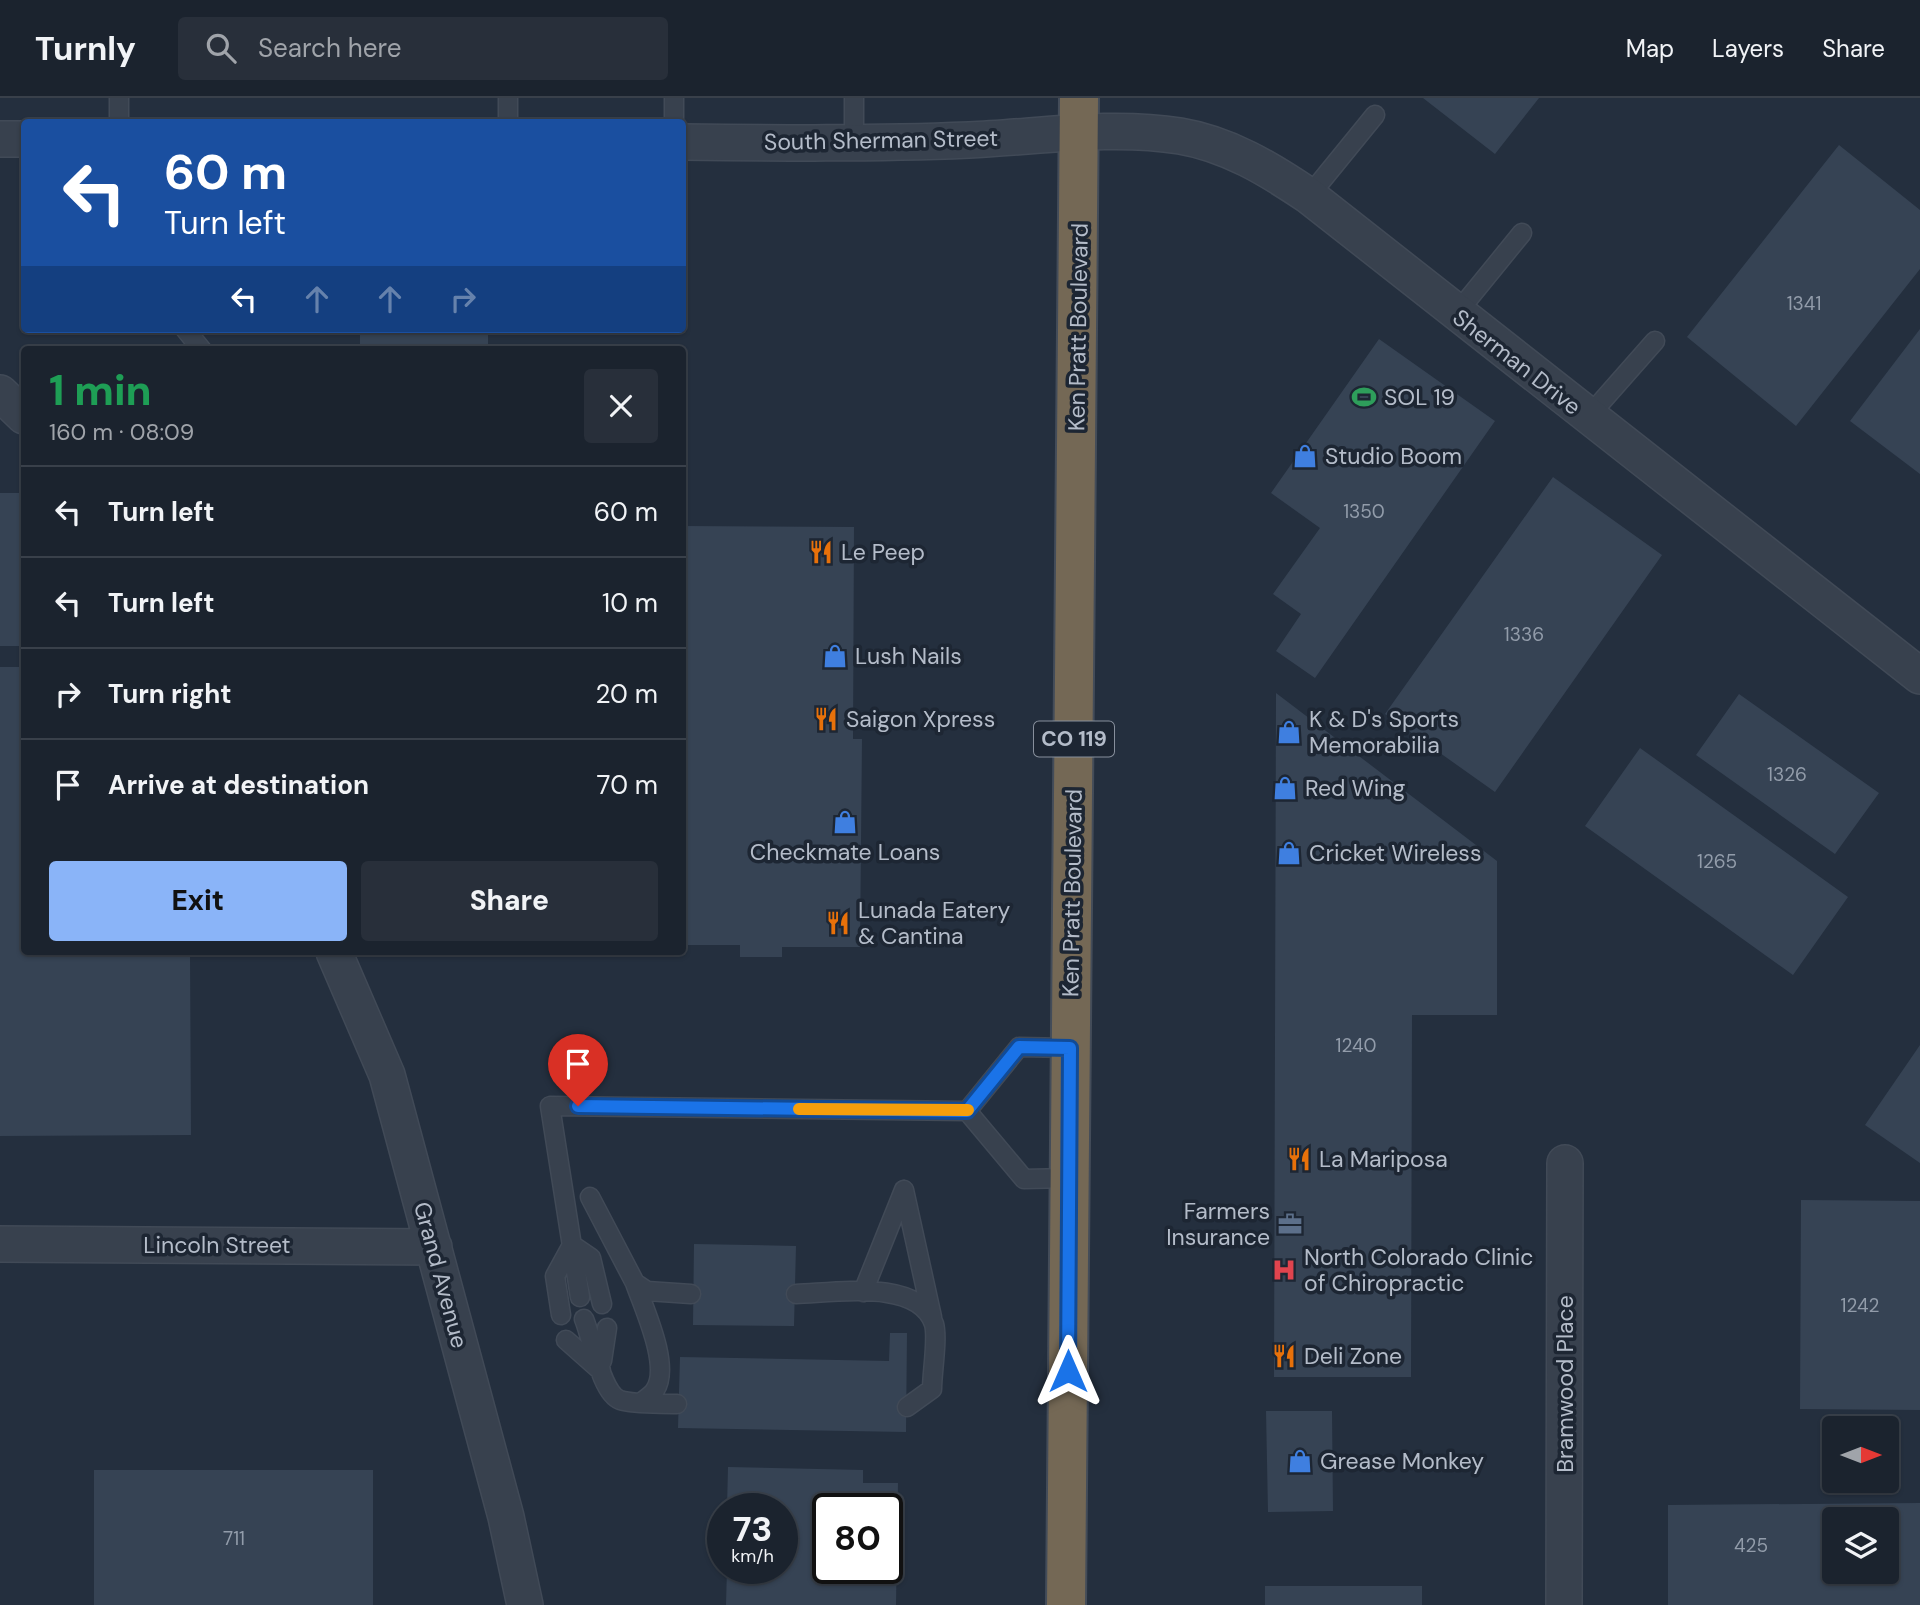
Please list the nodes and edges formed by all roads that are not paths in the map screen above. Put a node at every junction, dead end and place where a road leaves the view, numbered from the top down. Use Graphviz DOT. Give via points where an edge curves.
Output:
graph roads {
  1 [pos="119,98"];
  2 [pos="508,98"];
  3 [pos="674,98"];
  4 [pos="854,98"];
  5 [pos="1374,115"];
  6 [pos="1079,116"];
  7 [pos="119,119"];
  8 [pos="508,119"];
  9 [pos="674,119"];
  10 [pos="0,139"];
  11 [pos="21,139"];
  12 [pos="686,142"];
  13 [pos="854,142"];
  14 [pos="1309,196"];
  15 [pos="1522,233"];
  16 [pos="1456,314"];
  17 [pos="1655,341"];
  18 [pos="0,393"];
  19 [pos="21,413"];
  20 [pos="1588,418"];
  21 [pos="1920,676"];
  22 [pos="335,955"];
  23 [pos="1070,1048"];
  24 [pos="967,1111"];
  25 [pos="1565,1163"];
  26 [pos="1070,1178"];
  27 [pos="590,1197"];
  28 [pos="0,1244"];
  29 [pos="572,1245"];
  30 [pos="434,1247"];
  31 [pos="635,1283"];
  32 [pos="863,1292"];
  33 [pos="691,1294"];
  34 [pos="796,1294"];
  35 [pos="580,1297"];
  36 [pos="602,1304"];
  37 [pos="561,1315"];
  38 [pos="584,1319"];
  39 [pos="934,1324"];
  40 [pos="607,1328"];
  41 [pos="566,1340"];
  42 [pos="601,1371"];
  43 [pos="643,1401"];
  44 [pos="677,1404"];
  45 [pos="907,1407"];
  46 [pos="525,1605"];
  47 [pos="1066,1605"];
  48 [pos="1564,1605"];
  1 -- 7 [label="lane"];
  2 -- 8 [label="lane"];
  3 -- 9 [label="lane"];
  4 -- 13 [label="lane"];
  5 -- 14 [label="lane"];
  6 -- 13 [label="street, South Sherman Street" via="968,140"];
  6 -- 14 [label="street, Sherman Drive" via="1229,149"];
  6 -- 23 [label="highway, Ken Pratt Boulevard / CO 119"];
  10 -- 11 [label="street"];
  12 -- 13 [label="street, South Sherman Street"];
  14 -- 16 [label="street, Sherman Drive"];
  15 -- 16 [label="lane"];
  16 -- 20 [label="street, Sherman Drive"];
  17 -- 20 [label="lane"];
  18 -- 19 [label="street"];
  20 -- 21 [label="street, Sherman Drive"];
  22 -- 30 [label="street, Grand Avenue" via="387,1075"];
  23 -- 24 [label="lane" via="1019,1047"];
  23 -- 26 [label="highway, Ken Pratt Boulevard / CO 119"];
  24 -- 26 [label="lane" via="1024,1179"];
  24 -- 29 [label="lane" via="550,1106"];
  25 -- 48 [label="street, Bramwood Place"];
  26 -- 47 [label="highway, Ken Pratt Boulevard / CO 119"];
  27 -- 31 [label="lane"];
  28 -- 30 [label="street, Lincoln Street"];
  29 -- 35 [label="lane"];
  29 -- 36 [label="lane" via="591,1258"];
  29 -- 37 [label="lane" via="555,1276"];
  30 -- 46 [label="street, Grand Avenue"];
  31 -- 33 [label="lane" via="647,1291"];
  31 -- 43 [label="lane" via="661,1370 656,1390"];
  32 -- 34 [label="lane"];
  32 -- 39 [label="lane" via="906,1296 917,1301"];
  32 -- 39 [label="lane" via="904,1190"];
  38 -- 42 [label="lane"];
  39 -- 45 [label="lane" via="932,1389"];
  40 -- 42 [label="lane"];
  41 -- 42 [label="lane"];
  42 -- 43 [label="lane" via="609,1390 619,1399"];
  43 -- 44 [label="lane"];
}
